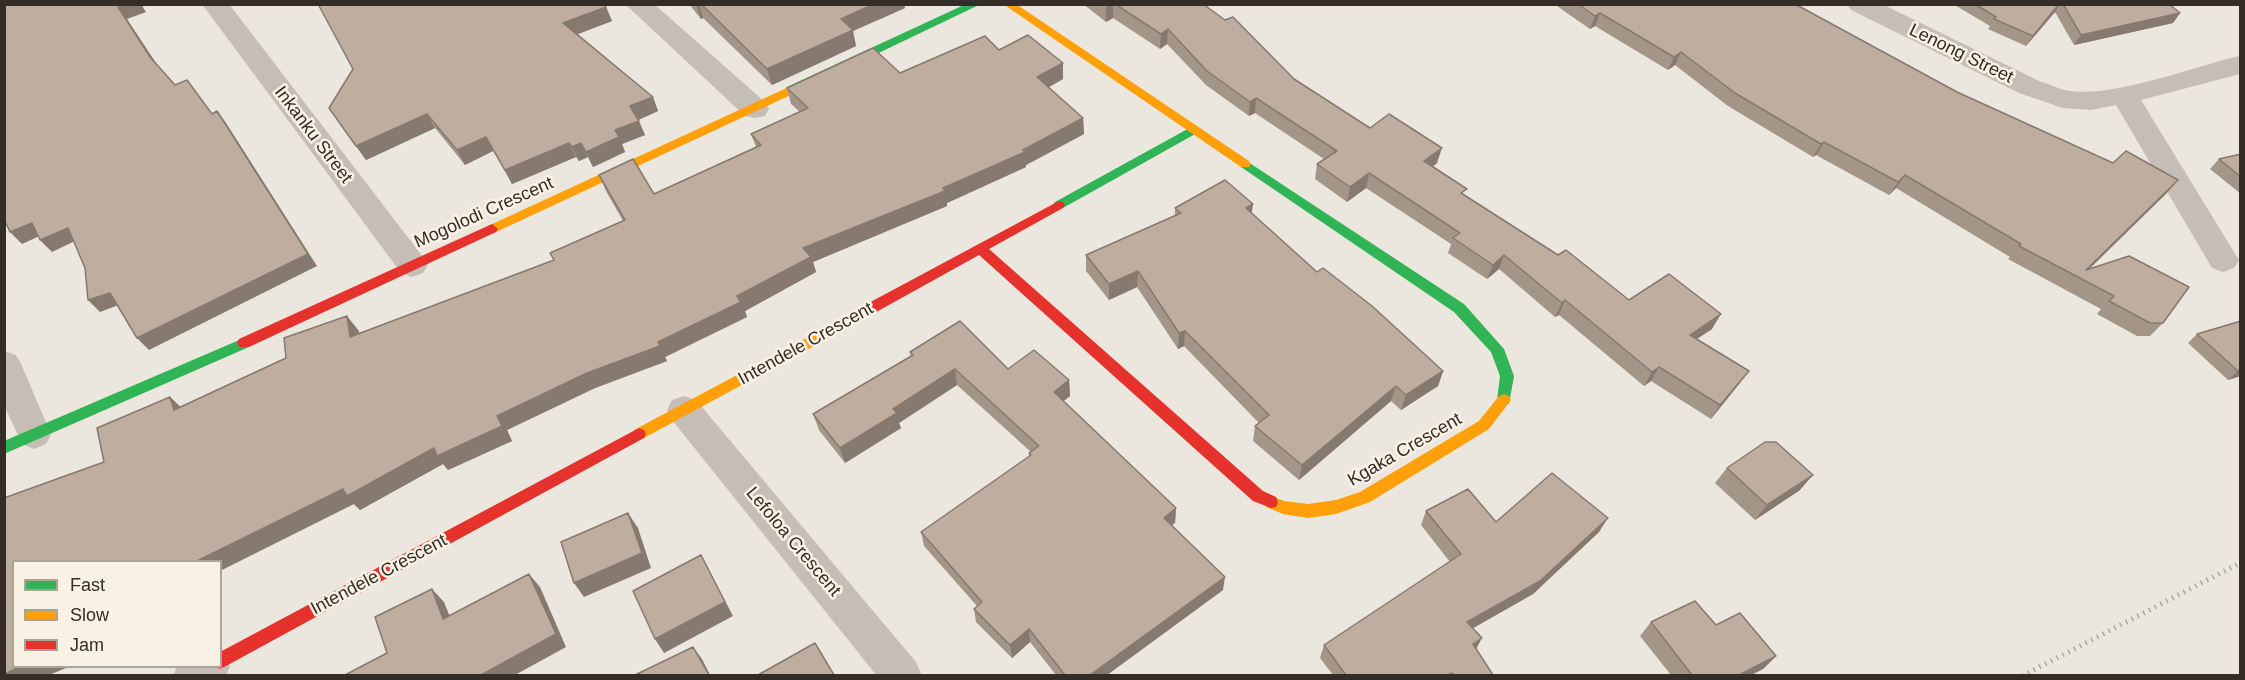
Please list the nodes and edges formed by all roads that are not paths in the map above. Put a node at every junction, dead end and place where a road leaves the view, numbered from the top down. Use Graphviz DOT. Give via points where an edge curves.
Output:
graph roads {
  1 [pos="215,4"];
  2 [pos="638,4"];
  3 [pos="976,4"];
  4 [pos="1008,4"];
  5 [pos="1860,4"];
  6 [pos="2241,65"];
  7 [pos="2123,94"];
  8 [pos="755,109"];
  9 [pos="1193,130"];
  10 [pos="981,249"];
  11 [pos="2223,260"];
  12 [pos="412,265"];
  13 [pos="4,364"];
  14 [pos="684,410"];
  15 [pos="19,441"];
  16 [pos="222,660"];
  17 [pos="902,675"];
  1 -- 12 [label="street, Inkanku Street"];
  2 -- 8 [label="street"];
  3 -- 8 [label="street, Mogolodi Crescent"];
  4 -- 9 [label="street"];
  5 -- 7 [label="street, Lenong Street" via="2029,87 2063,99 2080,101"];
  6 -- 7 [label="street, Lenong Street"];
  7 -- 11 [label="street"];
  8 -- 12 [label="street, Mogolodi Crescent"];
  9 -- 10 [label="street, Intendele Crescent"];
  9 -- 10 [label="street, Kgaka Crescent" via="1459,308 1484,333 1497,349 1507,376 1503,404 1484,425 1365,497 1308,511 1283,507 1258,496"];
  10 -- 14 [label="street, Intendele Crescent"];
  12 -- 15 [label="street, Mogolodi Crescent"];
  13 -- 15 [label="street"];
  14 -- 16 [label="street, Intendele Crescent"];
  14 -- 17 [label="street, Lefoloa Crescent"];
}
